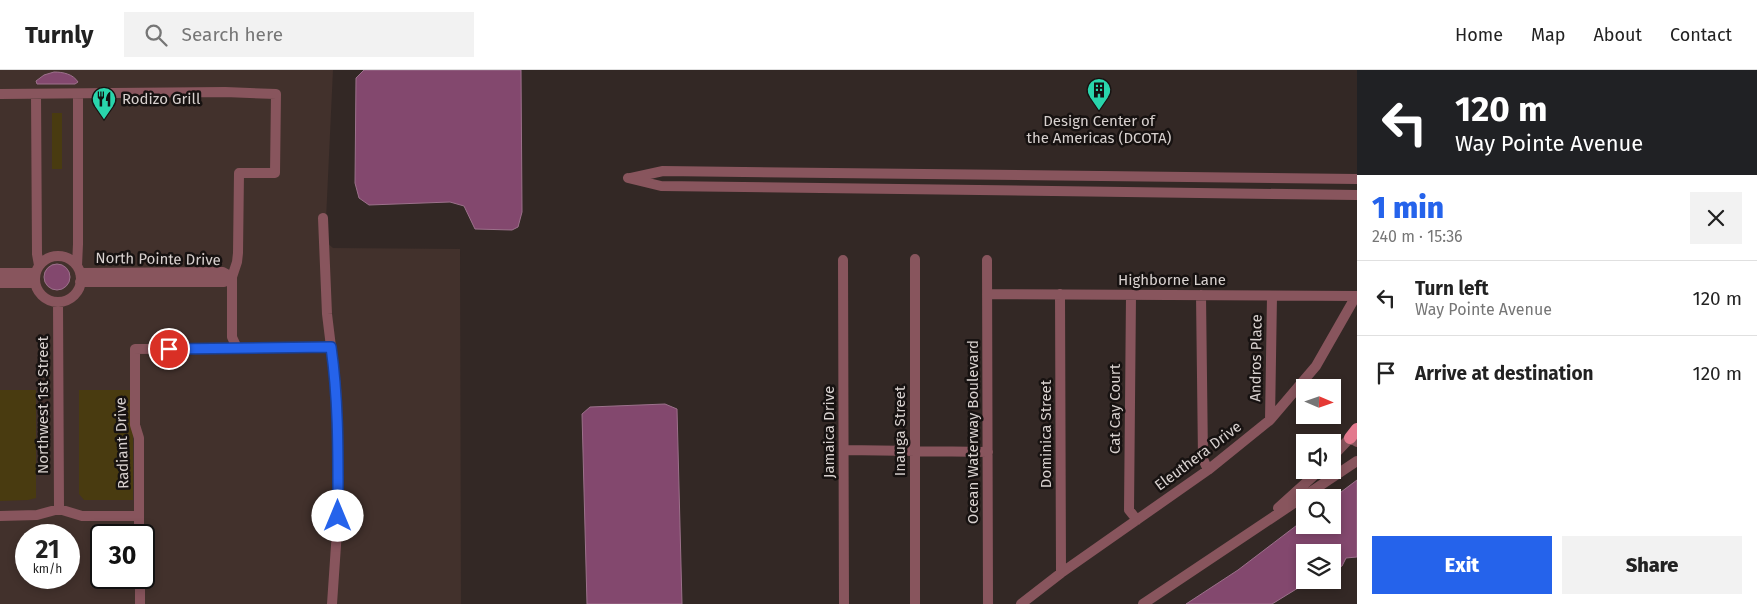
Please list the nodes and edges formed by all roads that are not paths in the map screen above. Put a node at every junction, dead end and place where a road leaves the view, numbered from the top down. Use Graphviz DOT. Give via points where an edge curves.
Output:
graph roads {
  1 [pos="0,94"];
  2 [pos="36,94"];
  3 [pos="78,94"];
  4 [pos="1357,180"];
  5 [pos="1357,195"];
  6 [pos="323,218"];
  7 [pos="915,259"];
  8 [pos="843,260"];
  9 [pos="987,260"];
  10 [pos="0,273"];
  11 [pos="36,273"];
  12 [pos="79,274"];
  13 [pos="232,277"];
  14 [pos="0,283"];
  15 [pos="987,294"];
  16 [pos="1060,294"];
  17 [pos="1131,295"];
  18 [pos="1201,295"];
  19 [pos="1272,296"];
  20 [pos="1356,296"];
  21 [pos="58,302"];
  22 [pos="331,347"];
  23 [pos="237,348"];
  24 [pos="1270,420"];
  25 [pos="1354,436"];
  26 [pos="1341,448"];
  27 [pos="844,450"];
  28 [pos="916,451"];
  29 [pos="988,452"];
  30 [pos="1357,461"];
  31 [pos="1208,470"];
  32 [pos="1311,479"];
  33 [pos="59,509"];
  34 [pos="0,516"];
  35 [pos="139,516"];
  36 [pos="1137,520"];
  37 [pos="139,524"];
  38 [pos="1244,535"];
  39 [pos="1061,573"];
  40 [pos="140,589"];
  41 [pos="140,604"];
  42 [pos="332,604"];
  43 [pos="844,604"];
  44 [pos="915,604"];
  45 [pos="988,604"];
  46 [pos="1021,604"];
  47 [pos="1143,604"];
  1 -- 2 [label="street"];
  2 -- 3 [label="street"];
  2 -- 11 [label="street"];
  3 -- 12 [label="street"];
  3 -- 13 [label="street" via="276,94 275,173 239,173 238,252"];
  4 -- 5 [label="street" via="663,171 628,178 661,186"];
  6 -- 22 [label="street"];
  7 -- 28 [label="street, Inauga Street"];
  8 -- 27 [label="street, Jamaica Drive"];
  9 -- 15 [label="street, Ocean Waterway Boulevard"];
  10 -- 11 [label="street"];
  11 -- 12 [label="street" via="44,260 58,256 72,260"];
  11 -- 14 [label="street"];
  11 -- 21 [label="street" via="40,294"];
  12 -- 13 [label="street, North Pointe Drive" via="224,282"];
  12 -- 21 [label="street" via="75,294"];
  13 -- 23 [label="street" via="232,337"];
  15 -- 16 [label="street, Highborne Lane"];
  15 -- 29 [label="street, Ocean Waterway Boulevard"];
  16 -- 17 [label="street, Highborne Lane"];
  16 -- 39 [label="street, Dominica Street"];
  17 -- 18 [label="street, Highborne Lane"];
  17 -- 36 [label="street, Cat Cay Court" via="1129,510"];
  18 -- 19 [label="street, Highborne Lane"];
  18 -- 31 [label="street" via="1203,459"];
  19 -- 20 [label="street, Highborne Lane"];
  19 -- 24 [label="street, Andros Place"];
  20 -- 24 [label="street, Eleuthera Drive" via="1316,366"];
  21 -- 33 [label="street, Northwest 1st Street"];
  22 -- 23 [label="street"];
  22 -- 42 [label="street" via="338,450 338,516"];
  23 -- 35 [label="street, Radiant Drive" via="135,350"];
  24 -- 31 [label="street, Eleuthera Drive"];
  25 -- 26 [label="street"];
  27 -- 28 [label="street"];
  27 -- 43 [label="street, Jamaica Drive"];
  28 -- 29 [label="street"];
  28 -- 44 [label="street, Inauga Street"];
  29 -- 45 [label="street, Ocean Waterway Boulevard"];
  30 -- 38 [label="street"];
  31 -- 36 [label="street, Eleuthera Drive"];
  32 -- 38 [label="street"];
  33 -- 34 [label="street" via="37,515"];
  33 -- 35 [label="street" via="82,516"];
  35 -- 37 [label="street, Radiant Drive"];
  36 -- 39 [label="street, Eleuthera Drive"];
  38 -- 47 [label="street"];
  39 -- 46 [label="street, Eleuthera Drive"];
  40 -- 41 [label="street"];
}
